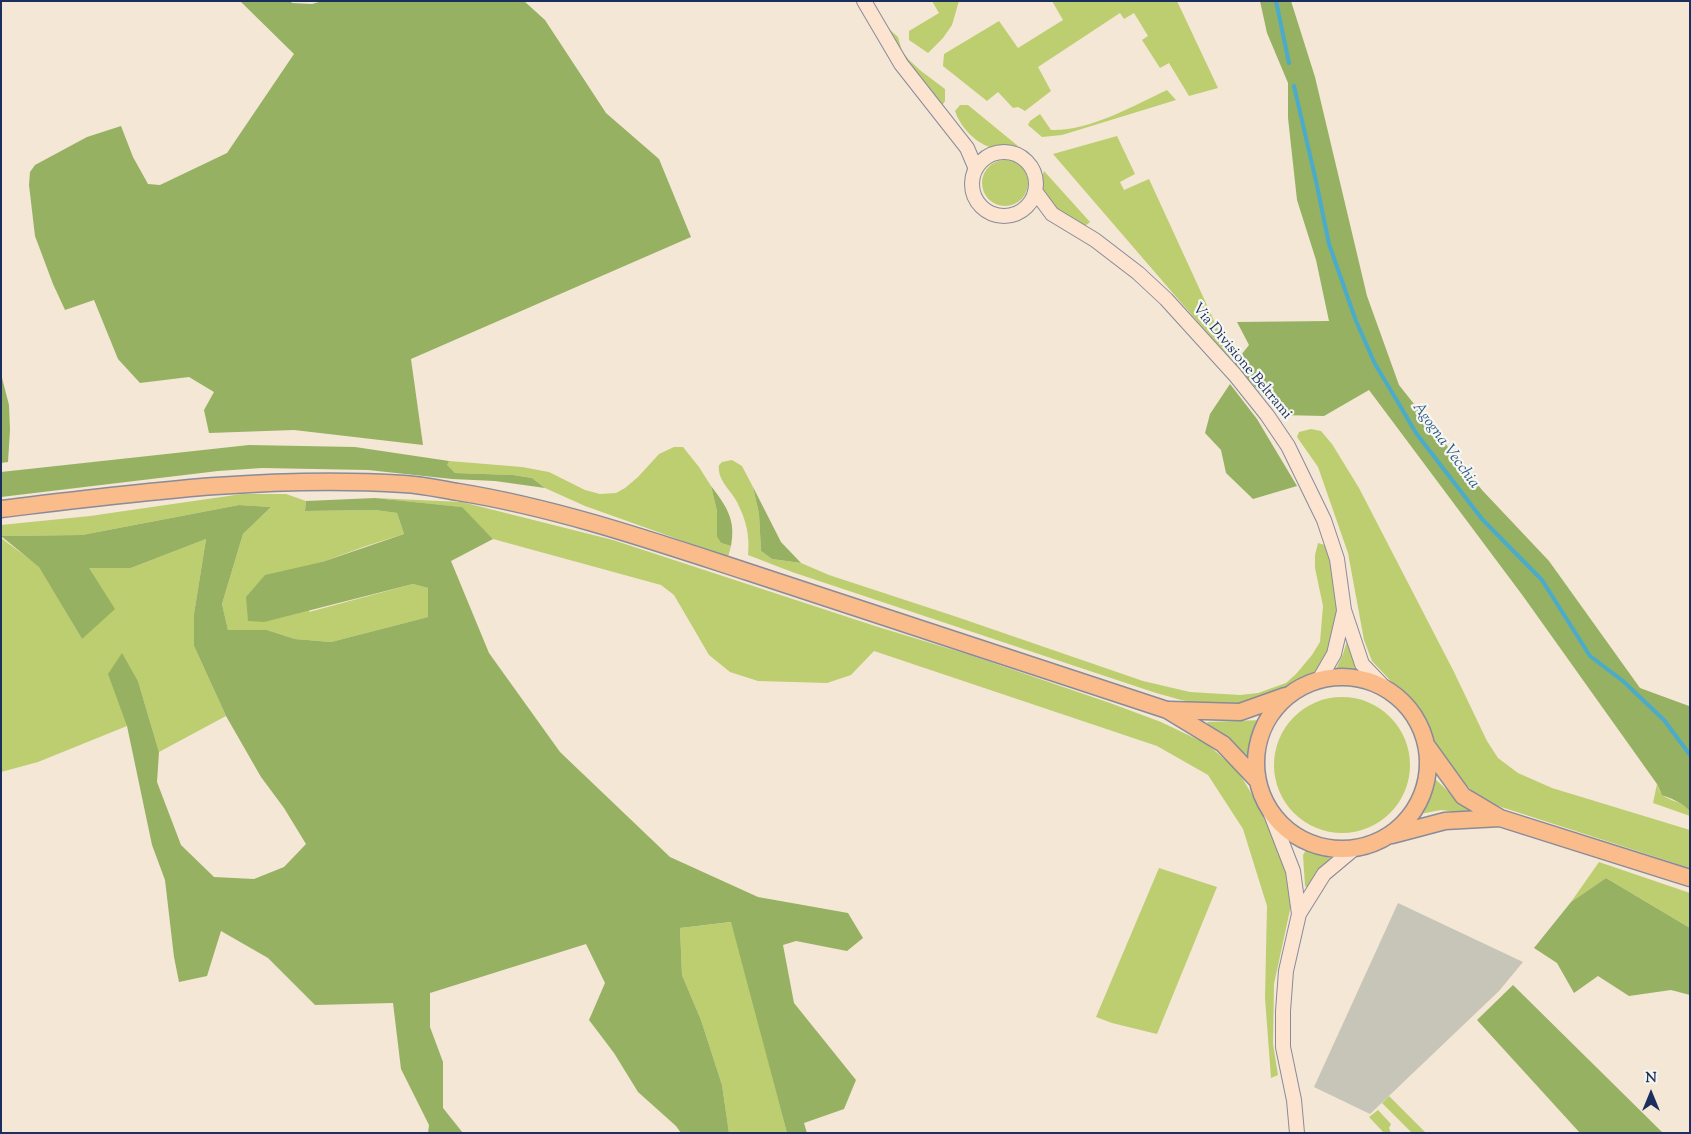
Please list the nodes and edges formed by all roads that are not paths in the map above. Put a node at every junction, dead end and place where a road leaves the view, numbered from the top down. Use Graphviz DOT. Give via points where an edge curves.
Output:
graph roads {
  1 [pos="864,1"];
  2 [pos="945,118"];
  3 [pos="997,153"];
  4 [pos="976,169"];
  5 [pos="1035,191"];
  6 [pos="1020,211"];
  7 [pos="1052,214"];
  8 [pos="1,509"];
  9 [pos="1344,610"];
  10 [pos="1319,680"];
  11 [pos="1387,690"];
  12 [pos="1289,695"];
  13 [pos="1167,710"];
  14 [pos="1427,746"];
  15 [pos="1257,780"];
  16 [pos="1268,809"];
  17 [pos="1500,818"];
  18 [pos="1387,837"];
  19 [pos="1355,848"];
  20 [pos="1690,878"];
  21 [pos="1299,914"];
  22 [pos="1297,1133"];
  1 -- 2 [label="street" via="901,64"];
  2 -- 3 [label="street" via="975,146"];
  2 -- 4 [label="street" via="967,148"];
  3 -- 4 [label="street" via="987,157"];
  3 -- 5 [label="street" via="1014,154 1028,163 1035,179"];
  4 -- 6 [label="street" via="972,179 973,191 983,208 1002,215"];
  5 -- 6 [label="street"];
  5 -- 7 [label="street, Via Divisione Beltrami"];
  6 -- 7 [label="street, Via Divisione Beltrami"];
  7 -- 9 [label="street, Via Divisione Beltrami" via="1102,246 1166,299 1267,415 1288,446 1324,520 1337,559"];
  8 -- 13 [label="main road" via="228,484 335,481 407,484 489,497 639,536"];
  9 -- 10 [label="street, Via Divisione Beltrami" via="1334,654"];
  9 -- 11 [label="street, Via Divisione Beltrami" via="1362,664"];
  10 -- 11 [label="main road" via="1342,677 1366,680"];
  10 -- 12 [label="main road"];
  11 -- 14 [label="main road" via="1406,704 1419,724"];
  12 -- 13 [label="main road" via="1240,712"];
  12 -- 15 [label="main road" via="1272,712 1261,733 1256,756"];
  13 -- 15 [label="main road" via="1223,744"];
  14 -- 17 [label="main road" via="1464,796"];
  14 -- 18 [label="main road" via="1428,772 1421,798 1407,820"];
  15 -- 16 [label="main road"];
  16 -- 19 [label="main road" via="1285,828 1306,842 1330,849"];
  16 -- 21 [label="street" via="1293,870"];
  17 -- 18 [label="main road" via="1445,820"];
  17 -- 20 [label="main road"];
  18 -- 19 [label="main road"];
  19 -- 21 [label="street" via="1324,874"];
  21 -- 22 [label="street" via="1286,971 1283,1011 1283,1047"];
}
